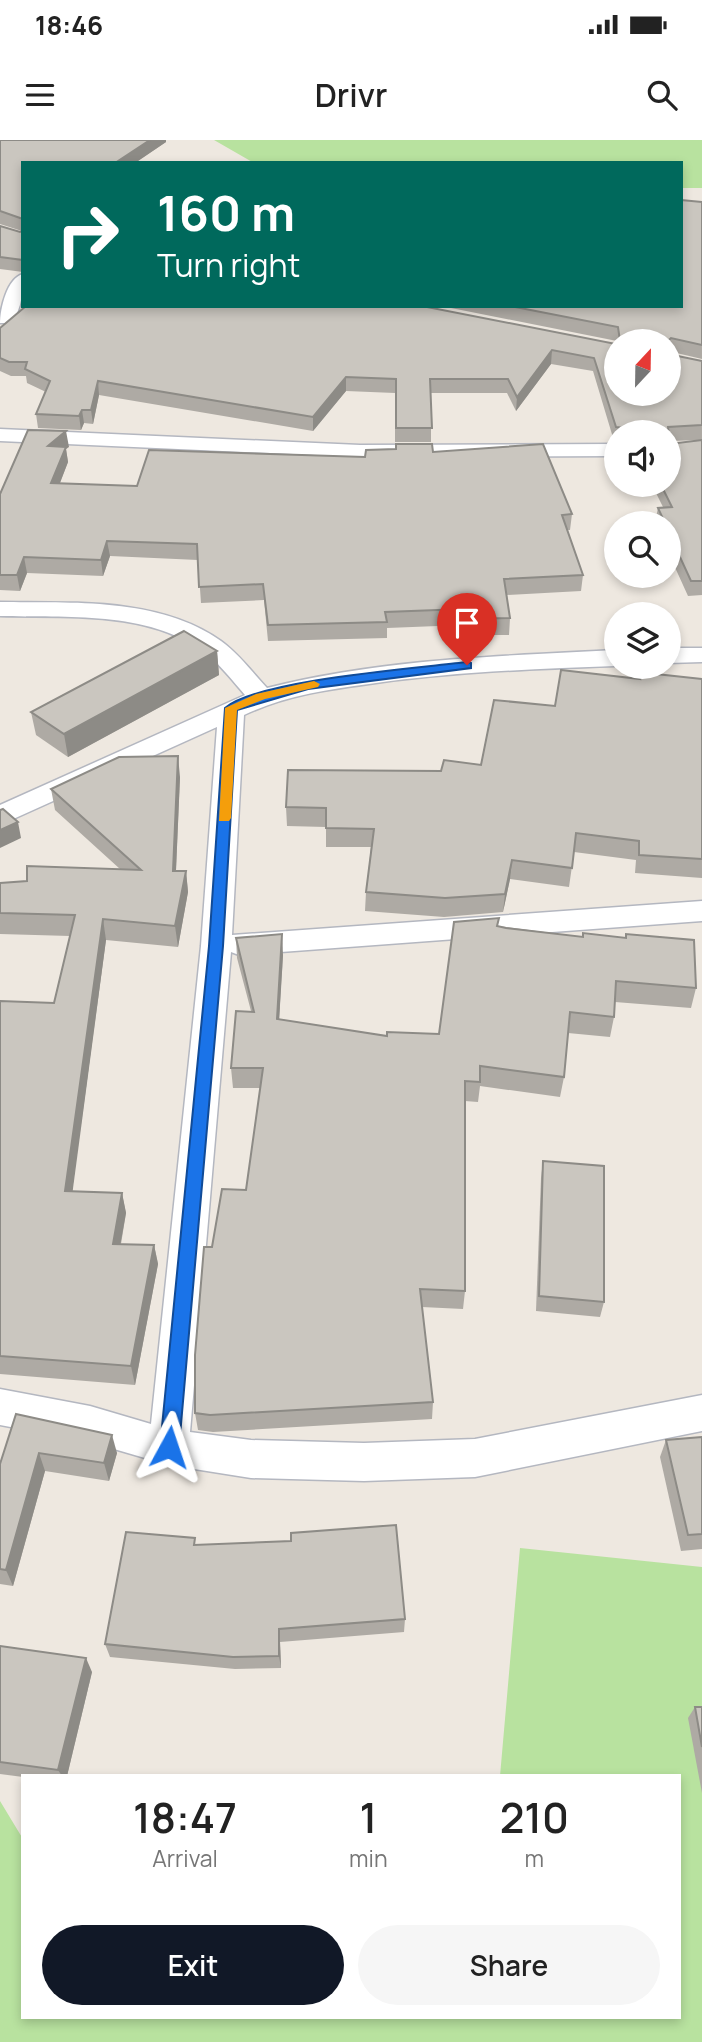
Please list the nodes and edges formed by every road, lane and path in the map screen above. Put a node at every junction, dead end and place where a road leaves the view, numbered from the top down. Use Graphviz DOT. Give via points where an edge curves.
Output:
graph roads {
  1 [pos="13,289"];
  2 [pos="5,319"];
  3 [pos="0,435"];
  4 [pos="604,450"];
  5 [pos="0,609"];
  6 [pos="702,654"];
  7 [pos="681,655"];
  8 [pos="604,659"];
  9 [pos="246,702"];
  10 [pos="0,816"];
  11 [pos="702,911"];
  12 [pos="216,946"];
  13 [pos="0,1407"];
  14 [pos="702,1413"];
  15 [pos="169,1447"];
  1 -- 2 [label="street"];
  3 -- 4 [label="street" via="360,451"];
  5 -- 9 [label="street" via="163,622 208,643"];
  6 -- 7 [label="street"];
  8 -- 9 [label="street" via="442,666 308,685"];
  9 -- 10 [label="street"];
  9 -- 12 [label="street"];
  11 -- 12 [label="street"];
  12 -- 15 [label="street"];
  13 -- 15 [label="street" via="90,1424"];
  14 -- 15 [label="street" via="475,1458 251,1460"];
}
